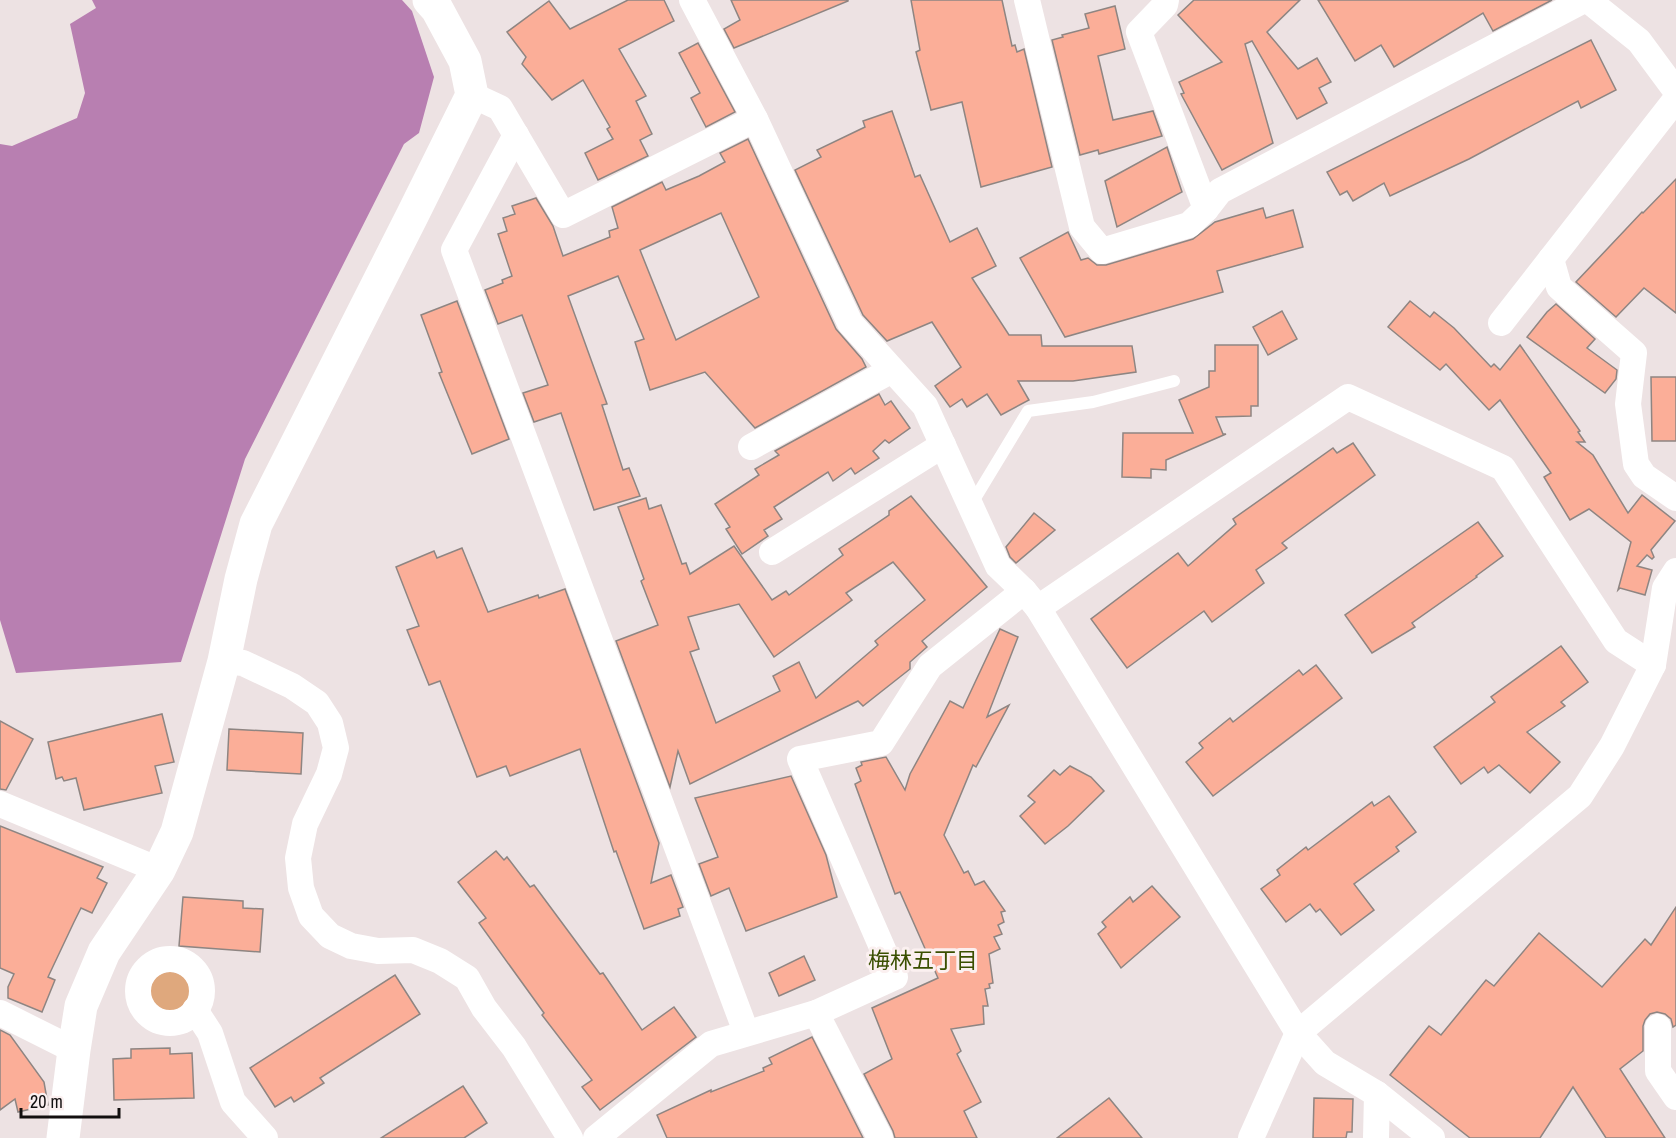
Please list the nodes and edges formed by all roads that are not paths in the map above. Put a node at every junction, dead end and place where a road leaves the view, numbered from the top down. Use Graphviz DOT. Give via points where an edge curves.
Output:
graph roads {
  1 [pos="429,0"];
  2 [pos="692,0"];
  3 [pos="1027,0"];
  4 [pos="1166,0"];
  5 [pos="1586,0"];
  6 [pos="1676,91"];
  7 [pos="472,95"];
  8 [pos="1676,99"];
  9 [pos="755,119"];
  10 [pos="516,135"];
  11 [pos="1206,209"];
  12 [pos="1551,260"];
  13 [pos="1501,323"];
  14 [pos="892,370"];
  15 [pos="1174,381"];
  16 [pos="943,445"];
  17 [pos="751,447"];
  18 [pos="1676,498"];
  19 [pos="971,505"];
  20 [pos="772,552"];
  21 [pos="1676,570"];
  22 [pos="1031,599"];
  23 [pos="225,661"];
  24 [pos="1653,665"];
  25 [pos="0,804"];
  26 [pos="159,870"];
  27 [pos="195,1011"];
  28 [pos="0,1013"];
  29 [pos="816,1013"];
  30 [pos="1658,1027"];
  31 [pos="746,1032"];
  32 [pos="1298,1033"];
  33 [pos="74,1050"];
  34 [pos="1377,1094"];
  35 [pos="1676,1097"];
  36 [pos="63,1138"];
  37 [pos="265,1138"];
  38 [pos="570,1138"];
  39 [pos="596,1138"];
  40 [pos="880,1138"];
  41 [pos="1251,1138"];
  42 [pos="1376,1138"];
  43 [pos="1432,1138"];
  1 -- 7 [label="street" via="465,61"];
  2 -- 9 [label="street"];
  3 -- 11 [label="street" via="1082,227 1102,251 1188,225"];
  4 -- 11 [label="street" via="1139,32"];
  5 -- 6 [label="street" via="1639,41"];
  5 -- 11 [label="street" via="1220,190"];
  7 -- 10 [label="street" via="500,108"];
  7 -- 23 [label="street" via="256,524"];
  8 -- 12 [label="street"];
  9 -- 10 [label="street" via="563,215"];
  9 -- 14 [label="street" via="850,323"];
  10 -- 31 [label="street" via="453,250"];
  12 -- 13 [label="street"];
  12 -- 18 [label="street" via="1559,287 1634,353 1628,404 1636,464 1644,476"];
  14 -- 16 [label="street" via="925,406"];
  14 -- 17 [label="street"];
  15 -- 19 [label="lane" via="1093,402 1028,411"];
  16 -- 19 [label="street"];
  16 -- 20 [label="street"];
  19 -- 22 [label="street" via="998,566"];
  21 -- 24 [label="street" via="1665,588"];
  22 -- 24 [label="street" via="1348,397 1503,468 1616,641"];
  22 -- 29 [label="street" via="930,666 881,742 800,759 895,976"];
  22 -- 32 [label="street"];
  23 -- 26 [label="street" via="177,832"];
  23 -- 38 [label="street" via="243,663 292,686 317,703 330,723 336,748 329,774 305,824 298,858 301,888 311,916 330,936 351,946 378,951 413,950 467,978"];
  24 -- 32 [label="street" via="1612,746 1580,796"];
  25 -- 26 [label="street"];
  26 -- 33 [label="street" via="104,952 81,1006"];
  27 -- 37 [label="street" via="210,1033 233,1102"];
  28 -- 33 [label="street"];
  29 -- 31 [label="street"];
  29 -- 40 [label="street"];
  30 -- 35 [label="street" via="1659,1071"];
  31 -- 39 [label="street" via="711,1044"];
  32 -- 34 [label="street" via="1325,1063"];
  32 -- 41 [label="street"];
  33 -- 36 [label="street"];
  34 -- 42 [label="street"];
  34 -- 43 [label="street"];
}
